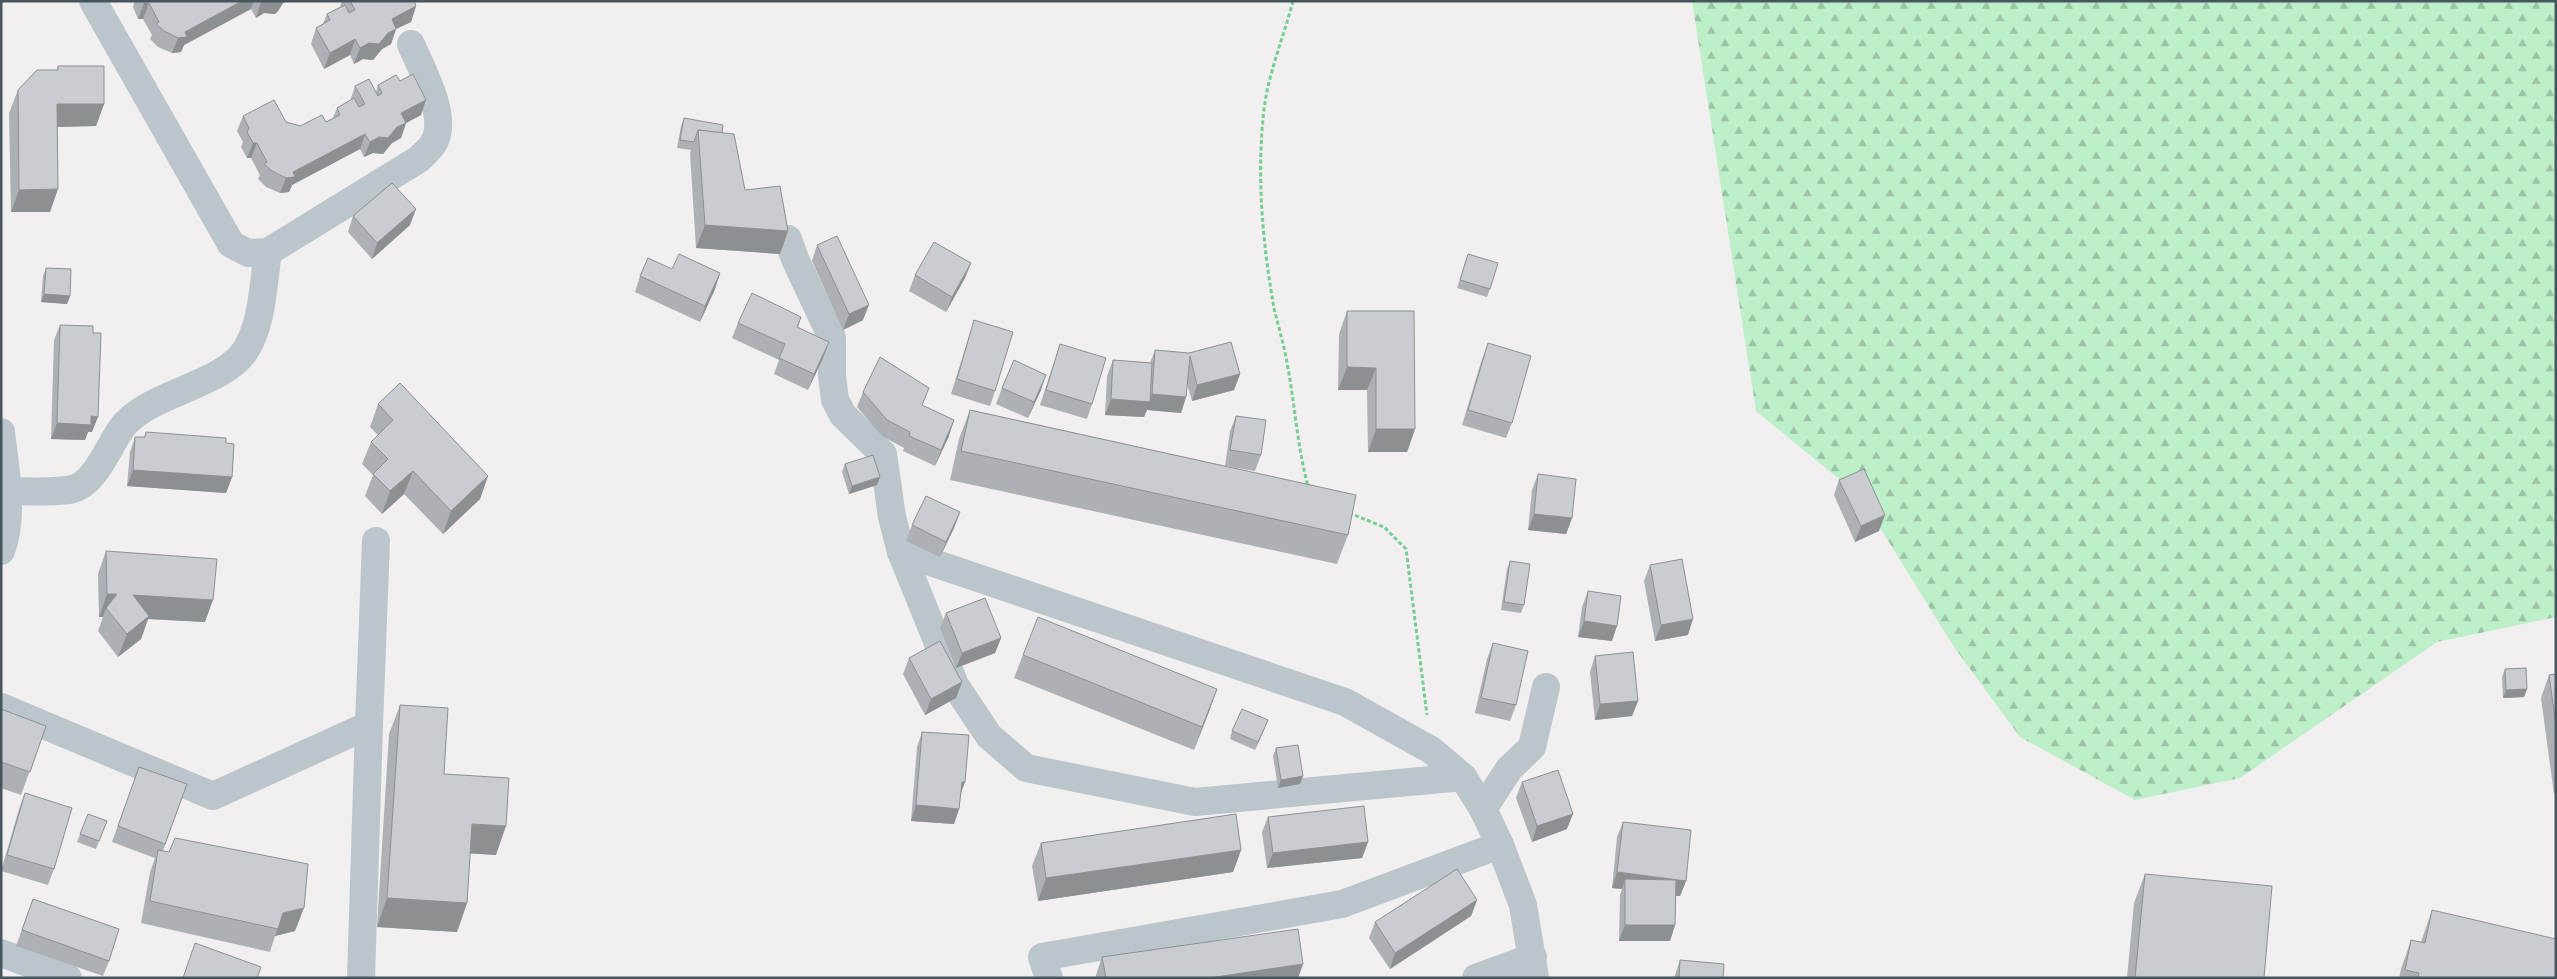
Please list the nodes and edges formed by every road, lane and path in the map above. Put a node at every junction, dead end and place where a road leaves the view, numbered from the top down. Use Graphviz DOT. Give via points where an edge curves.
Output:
graph roads {
  1 [pos="93,1"];
  2 [pos="1293,1"];
  3 [pos="411,44"];
  4 [pos="788,239"];
  5 [pos="268,252"];
  6 [pos="1,432"];
  7 [pos="1309,489"];
  8 [pos="9,491"];
  9 [pos="1341,510"];
  10 [pos="376,541"];
  11 [pos="1,551"];
  12 [pos="901,552"];
  13 [pos="1546,687"];
  14 [pos="1,707"];
  15 [pos="369,725"];
  16 [pos="1431,750"];
  17 [pos="1463,777"];
  18 [pos="1483,809"];
  19 [pos="1500,845"];
  20 [pos="1,953"];
  21 [pos="1534,967"];
  22 [pos="68,978"];
  23 [pos="361,978"];
  24 [pos="1048,978"];
  25 [pos="1476,978"];
  1 -- 5 [label="street" via="231,244 248,253"];
  2 -- 7 [label="path" via="1266,101 1260,171 1274,307 1288,363 1302,466"];
  3 -- 5 [label="street" via="436,103 438,123 434,144 419,158"];
  4 -- 12 [label="street" via="832,338 835,400 843,415 883,454 892,518"];
  5 -- 8 [label="street" via="255,332 244,352 227,368 151,405 126,424 100,465 74,489"];
  6 -- 8 [label="street"];
  8 -- 11 [label="street" via="6,539"];
  9 -- 16 [label="path" via="1384,527 1406,549"];
  10 -- 15 [label="street"];
  12 -- 16 [label="street" via="1345,702"];
  12 -- 17 [label="street" via="955,685 989,736 1026,768 1195,802"];
  13 -- 18 [label="street" via="1532,747 1509,769"];
  14 -- 15 [label="street" via="213,796"];
  15 -- 23 [label="street"];
  16 -- 17 [label="street"];
  17 -- 18 [label="street"];
  18 -- 19 [label="street"];
  19 -- 21 [label="street" via="1523,905"];
  19 -- 24 [label="street" via="1342,904 1042,957"];
  20 -- 22 [label="street"];
  21 -- 25 [label="street"];
}
